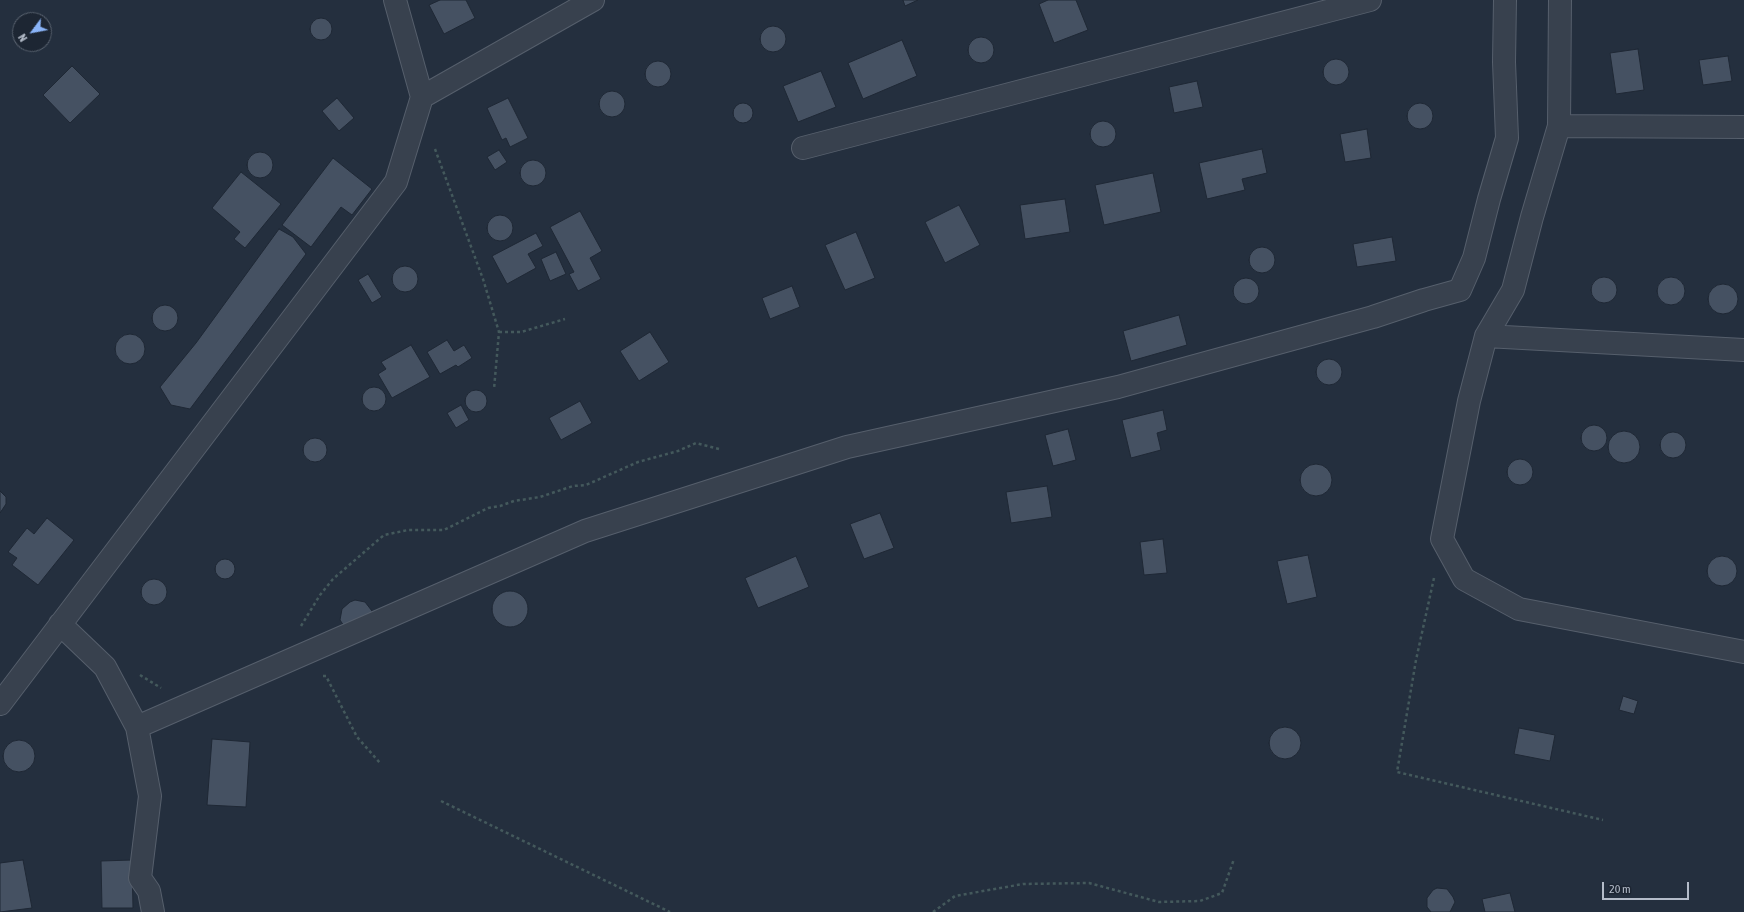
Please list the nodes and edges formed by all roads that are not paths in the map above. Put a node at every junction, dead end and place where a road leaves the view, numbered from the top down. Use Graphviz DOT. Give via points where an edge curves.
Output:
graph roads {
  1 [pos="395,0"];
  2 [pos="593,0"];
  3 [pos="1370,0"];
  4 [pos="1506,0"];
  5 [pos="1560,0"];
  6 [pos="422,97"];
  7 [pos="1559,126"];
  8 [pos="1744,127"];
  9 [pos="803,148"];
  10 [pos="1486,336"];
  11 [pos="1744,350"];
  12 [pos="60,624"];
  13 [pos="1744,652"];
  14 [pos="0,704"];
  15 [pos="137,727"];
  16 [pos="153,912"];
  1 -- 6 [label="street"];
  2 -- 6 [label="street"];
  3 -- 9 [label="street"];
  4 -- 15 [label="street" via="1504,62 1507,138 1474,258 1460,290 1372,317 1118,386 847,447 585,530"];
  5 -- 7 [label="street"];
  6 -- 12 [label="street" via="396,182"];
  7 -- 8 [label="street"];
  7 -- 10 [label="street" via="1513,290"];
  10 -- 11 [label="street"];
  10 -- 13 [label="street" via="1469,401 1442,539 1464,579 1519,609"];
  12 -- 14 [label="street"];
  12 -- 15 [label="street" via="105,667"];
  15 -- 16 [label="street" via="150,796 140,878 149,892"];
}
